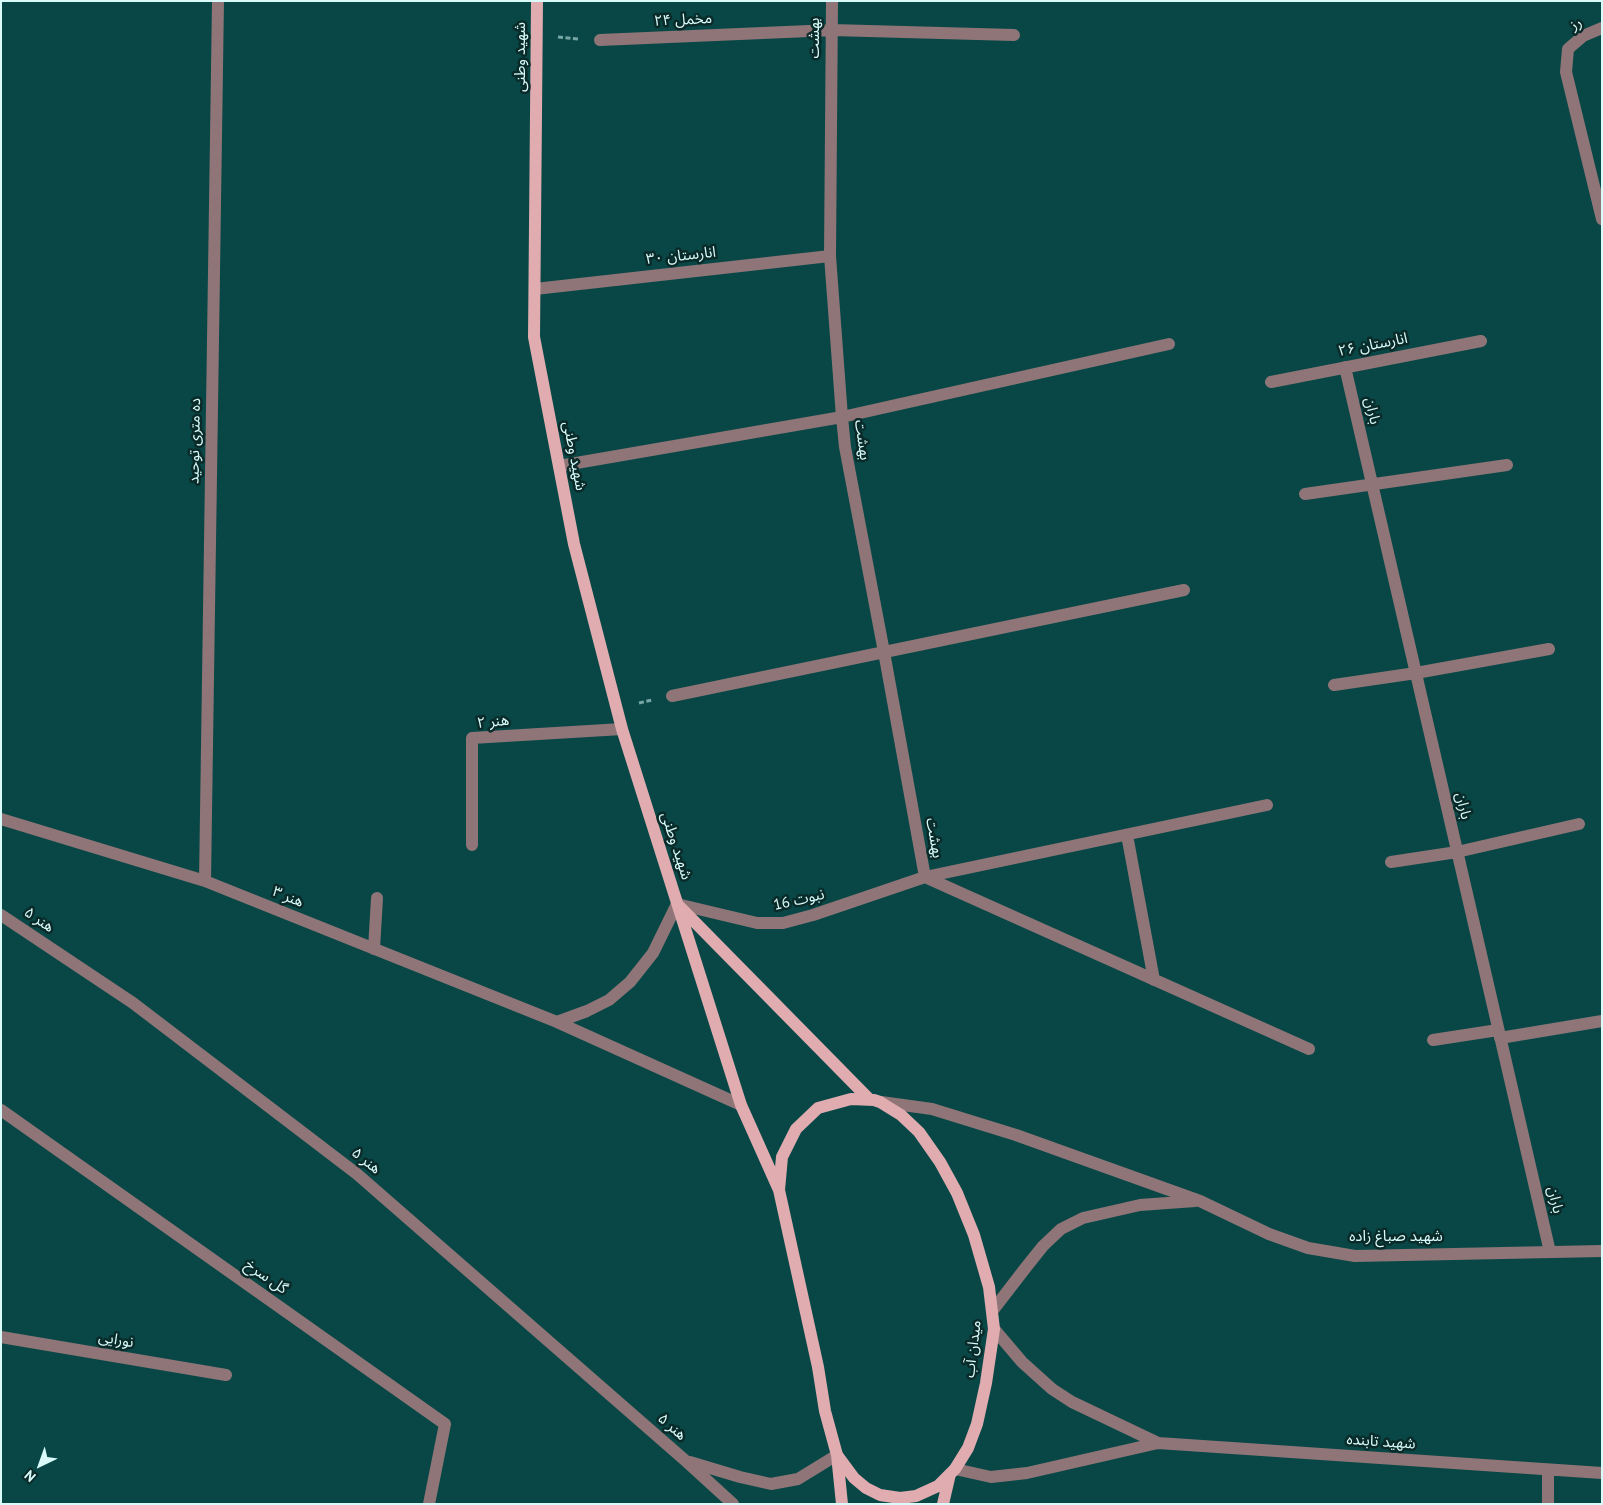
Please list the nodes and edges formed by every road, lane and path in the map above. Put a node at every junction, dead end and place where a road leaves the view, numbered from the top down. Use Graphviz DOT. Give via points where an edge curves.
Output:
graph roads {
  1 [pos="218,1"];
  2 [pos="537,1"];
  3 [pos="832,1"];
  4 [pos="1602,28"];
  5 [pos="832,30"];
  6 [pos="537,35"];
  7 [pos="1014,35"];
  8 [pos="600,40"];
  9 [pos="1602,219"];
  10 [pos="830,256"];
  11 [pos="535,289"];
  12 [pos="1480,341"];
  13 [pos="1169,344"];
  14 [pos="1345,367"];
  15 [pos="1271,382"];
  16 [pos="842,417"];
  17 [pos="1507,465"];
  18 [pos="559,466"];
  19 [pos="1372,484"];
  20 [pos="1306,494"];
  21 [pos="1184,590"];
  22 [pos="1549,649"];
  23 [pos="884,652"];
  24 [pos="1416,673"];
  25 [pos="1334,685"];
  26 [pos="672,696"];
  27 [pos="616,708"];
  28 [pos="622,730"];
  29 [pos="1267,805"];
  30 [pos="1,819"];
  31 [pos="1579,824"];
  32 [pos="1128,834"];
  33 [pos="472,845"];
  34 [pos="1457,852"];
  35 [pos="1391,862"];
  36 [pos="925,878"];
  37 [pos="205,881"];
  38 [pos="377,898"];
  39 [pos="677,904"];
  40 [pos="1,914"];
  41 [pos="374,949"];
  42 [pos="1154,980"];
  43 [pos="1602,1021"];
  44 [pos="557,1022"];
  45 [pos="1499,1034"];
  46 [pos="1434,1040"];
  47 [pos="1309,1049"];
  48 [pos="875,1101"];
  49 [pos="740,1105"];
  50 [pos="1,1110"];
  51 [pos="779,1190"];
  52 [pos="1200,1201"];
  53 [pos="1602,1251"];
  54 [pos="1550,1252"];
  55 [pos="993,1310"];
  56 [pos="994,1330"];
  57 [pos="1,1337"];
  58 [pos="226,1375"];
  59 [pos="1158,1443"];
  60 [pos="837,1455"];
  61 [pos="687,1462"];
  62 [pos="1548,1470"];
  63 [pos="952,1471"];
  64 [pos="1602,1473"];
  65 [pos="429,1504"];
  66 [pos="733,1504"];
  67 [pos="842,1504"];
  68 [pos="943,1504"];
  69 [pos="1548,1504"];
  1 -- 37 [label="street, ده متری توحید"];
  2 -- 6 [label="main road, شهید وطنی"];
  3 -- 5 [label="street, بهشت"];
  4 -- 9 [label="street, رز" via="1583,36 1568,49 1566,72"];
  5 -- 7 [label="street, مخمل ۲۴"];
  5 -- 8 [label="street, مخمل ۲۴"];
  5 -- 10 [label="street, بهشت"];
  6 -- 8 [label="path"];
  6 -- 11 [label="main road, شهید وطنی"];
  10 -- 11 [label="street, انارستان ۳۰"];
  10 -- 16 [label="street, بهشت"];
  11 -- 18 [label="main road, شهید وطنی" via="534,337"];
  12 -- 14 [label="street, انارستان ۲۶"];
  13 -- 16 [label="street"];
  14 -- 15 [label="street, انارستان ۲۶"];
  14 -- 19 [label="street, باران"];
  16 -- 18 [label="street"];
  16 -- 23 [label="street, بهشت"];
  17 -- 19 [label="street"];
  18 -- 27 [label="main road, شهید وطنی" via="574,544"];
  19 -- 20 [label="street"];
  19 -- 24 [label="street, باران"];
  21 -- 23 [label="street"];
  22 -- 24 [label="street"];
  23 -- 26 [label="street"];
  23 -- 36 [label="street, بهشت"];
  24 -- 25 [label="street"];
  24 -- 34 [label="street, باران"];
  26 -- 27 [label="path"];
  27 -- 28 [label="main road, شهید وطنی"];
  28 -- 33 [label="street, هنر ۲" via="472,738"];
  28 -- 39 [label="main road, شهید وطنی"];
  29 -- 32 [label="street, نبوت 16"];
  30 -- 37 [label="street, هنر ۳"];
  31 -- 34 [label="street"];
  32 -- 36 [label="street, نبوت 16"];
  32 -- 42 [label="street"];
  34 -- 35 [label="street"];
  34 -- 45 [label="street, باران"];
  36 -- 39 [label="street, نبوت 16" via="783,923 758,923"];
  36 -- 42 [label="street"];
  37 -- 41 [label="street, هنر ۳"];
  38 -- 41 [label="street"];
  39 -- 44 [label="street" via="653,953 630,982 610,1000"];
  39 -- 48 [label="main road"];
  39 -- 49 [label="main road, شهید وطنی"];
  40 -- 61 [label="street, هنر ۵" via="133,1003 357,1174"];
  41 -- 44 [label="street, هنر ۳"];
  42 -- 47 [label="street"];
  43 -- 45 [label="street"];
  44 -- 49 [label="street, هنر ۳"];
  45 -- 46 [label="street"];
  45 -- 54 [label="street, باران"];
  48 -- 51 [label="main road, میدان آب" via="851,1099 818,1108 796,1129 782,1157"];
  48 -- 52 [label="street, شهید صباغ زاده" via="932,1109 1016,1135"];
  48 -- 55 [label="main road, میدان آب" via="901,1115 919,1132 940,1162 974,1235 990,1287"];
  49 -- 51 [label="main road, شهید وطنی"];
  50 -- 65 [label="street, گل سرخ" via="446,1424"];
  51 -- 60 [label="main road, میدان آب"];
  52 -- 54 [label="street, شهید صباغ زاده" via="1269,1234 1308,1248 1355,1256"];
  52 -- 55 [label="street" via="1140,1205 1082,1218 1061,1229 1032,1259"];
  53 -- 54 [label="street, شهید صباغ زاده"];
  55 -- 56 [label="main road, میدان آب"];
  56 -- 59 [label="street" via="1052,1389 1072,1402"];
  56 -- 63 [label="main road, میدان آب" via="977,1424 968,1448"];
  57 -- 58 [label="street, نورایی"];
  59 -- 62 [label="street, شهید تابنده"];
  59 -- 63 [label="street" via="1027,1474 992,1477"];
  60 -- 61 [label="street" via="798,1479 771,1484"];
  60 -- 63 [label="main road, میدان آب" via="866,1488 880,1495 900,1498 916,1496 938,1486"];
  60 -- 67 [label="main road"];
  61 -- 66 [label="street, هنر ۵"];
  62 -- 64 [label="street, شهید تابنده"];
  62 -- 69 [label="street"];
  63 -- 68 [label="main road"];
}
